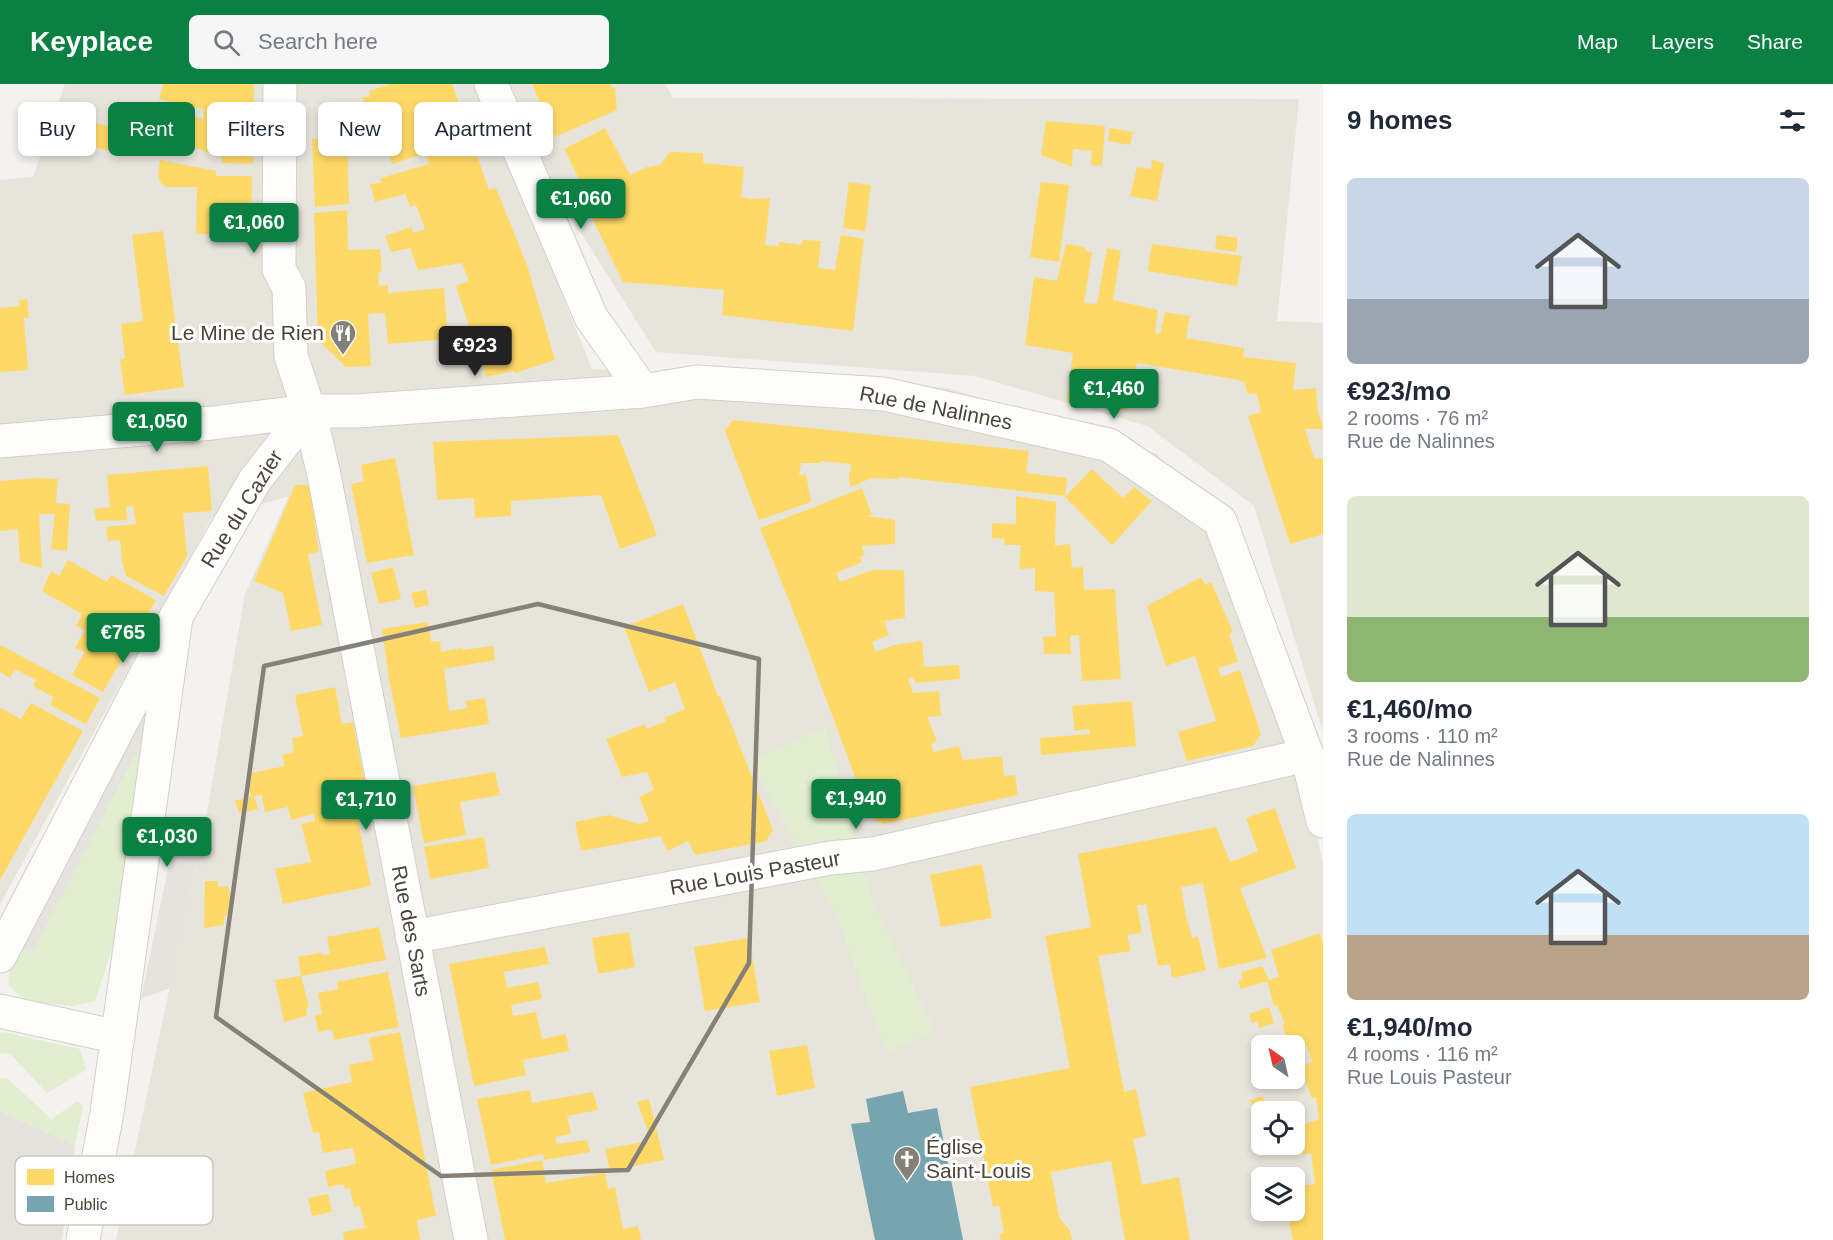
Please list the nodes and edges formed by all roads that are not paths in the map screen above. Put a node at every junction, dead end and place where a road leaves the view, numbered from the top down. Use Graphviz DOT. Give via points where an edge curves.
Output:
graph roads {
  1 [pos="280,84"];
  2 [pos="491,84"];
  3 [pos="643,391"];
  4 [pos="309,411"];
  5 [pos="0,441"];
  6 [pos="176,617"];
  7 [pos="1307,754"];
  8 [pos="1321,804"];
  9 [pos="412,938"];
  10 [pos="0,956"];
  11 [pos="0,1011"];
  12 [pos="118,1037"];
  13 [pos="100,1156"];
  14 [pos="86,1225"];
  15 [pos="83,1240"];
  16 [pos="471,1240"];
  1 -- 4 [label="street" via="279,269 289,288 291,356"];
  2 -- 3 [label="street" via="591,317"];
  3 -- 4 [label="street, Rue de Nalinnes"];
  3 -- 7 [label="street, Rue de Nalinnes" via="697,382 884,394 1109,445 1220,521"];
  4 -- 5 [label="street, Rue de Nalinnes"];
  4 -- 6 [label="street, Rue du Cazier" via="255,480"];
  4 -- 9 [label="street, Rue des Sarts"];
  6 -- 10 [label="street, Rue du Cazier"];
  6 -- 12 [label="street, Rue du Cazier"];
  7 -- 8 [label="street, Rue de Nalinnes"];
  7 -- 9 [label="street, Rue Louis Pasteur" via="873,854 830,858"];
  9 -- 16 [label="street, Rue des Sarts"];
  11 -- 12 [label="street"];
  12 -- 13 [label="street, Rue du Cazier"];
  14 -- 15 [label="street, Rue du Cazier"];
}
